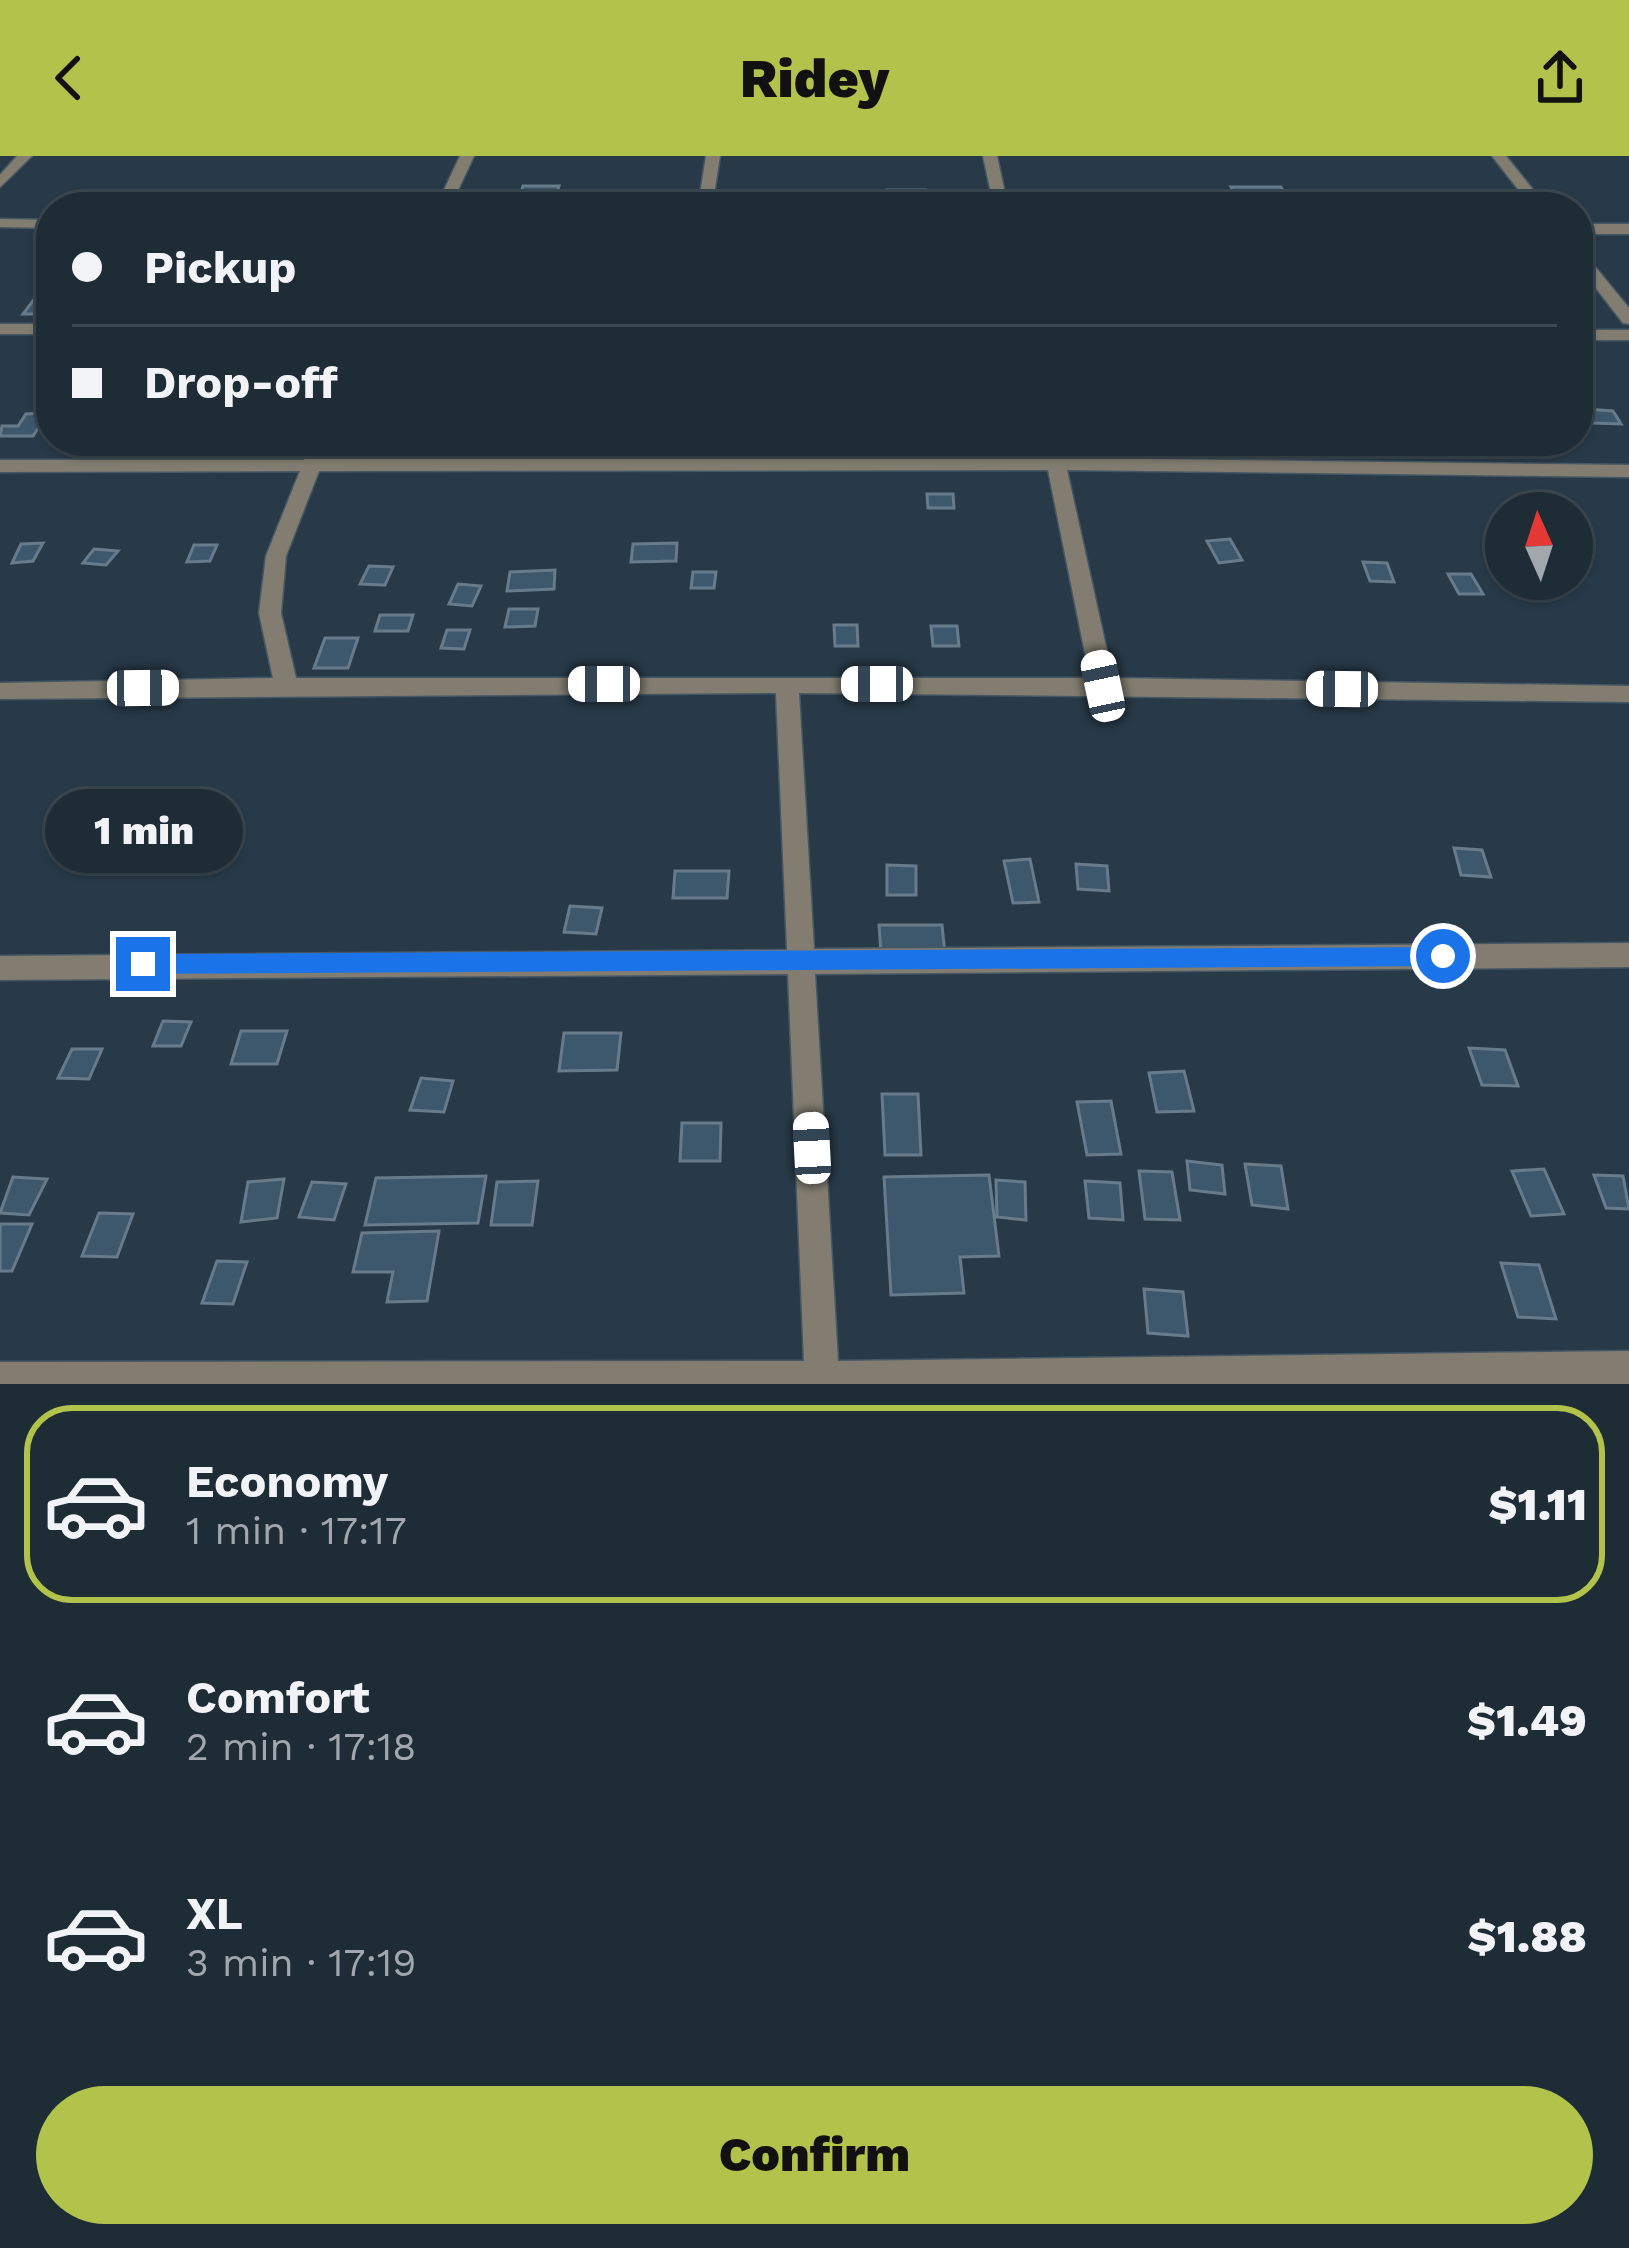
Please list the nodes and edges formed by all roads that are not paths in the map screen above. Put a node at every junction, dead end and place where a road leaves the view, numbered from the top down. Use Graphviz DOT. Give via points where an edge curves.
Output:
graph roads {
  1 [pos="25,156"];
  2 [pos="467,156"];
  3 [pos="713,156"];
  4 [pos="990,156"];
  5 [pos="1499,156"];
  6 [pos="0,183"];
  7 [pos="450,192"];
  8 [pos="707,192"];
  9 [pos="998,192"];
  10 [pos="1528,192"];
  11 [pos="0,223"];
  12 [pos="36,224"];
  13 [pos="1593,229"];
  14 [pos="1629,229"];
  15 [pos="1593,274"];
  16 [pos="1629,319"];
  17 [pos="0,329"];
  18 [pos="36,329"];
  19 [pos="1593,335"];
  20 [pos="1629,335"];
  21 [pos="315,456"];
  22 [pos="1054,456"];
  23 [pos="1055,464"];
  24 [pos="0,466"];
  25 [pos="311,466"];
  26 [pos="1629,472"];
  27 [pos="286,684"];
  28 [pos="787,684"];
  29 [pos="1103,686"];
  30 [pos="0,692"];
  31 [pos="1629,694"];
  32 [pos="1629,955"];
  33 [pos="803,963"];
  34 [pos="0,968"];
  35 [pos="1629,1368"];
  36 [pos="0,1379"];
  37 [pos="822,1381"];
  1 -- 6 [label="street"];
  2 -- 7 [label="street"];
  3 -- 8 [label="street"];
  4 -- 9 [label="street"];
  5 -- 10 [label="street"];
  11 -- 12 [label="street"];
  13 -- 14 [label="street"];
  15 -- 16 [label="street"];
  17 -- 18 [label="street"];
  19 -- 20 [label="street"];
  21 -- 25 [label="street"];
  22 -- 23 [label="street"];
  23 -- 25 [label="street"];
  23 -- 26 [label="street"];
  23 -- 29 [label="street"];
  24 -- 25 [label="street"];
  25 -- 27 [label="street" via="276,556 270,614"];
  27 -- 28 [label="street"];
  27 -- 30 [label="street"];
  28 -- 29 [label="street"];
  28 -- 33 [label="street"];
  29 -- 31 [label="street"];
  32 -- 33 [label="street"];
  33 -- 34 [label="street"];
  33 -- 37 [label="street"];
  35 -- 37 [label="street"];
  36 -- 37 [label="street"];
}
